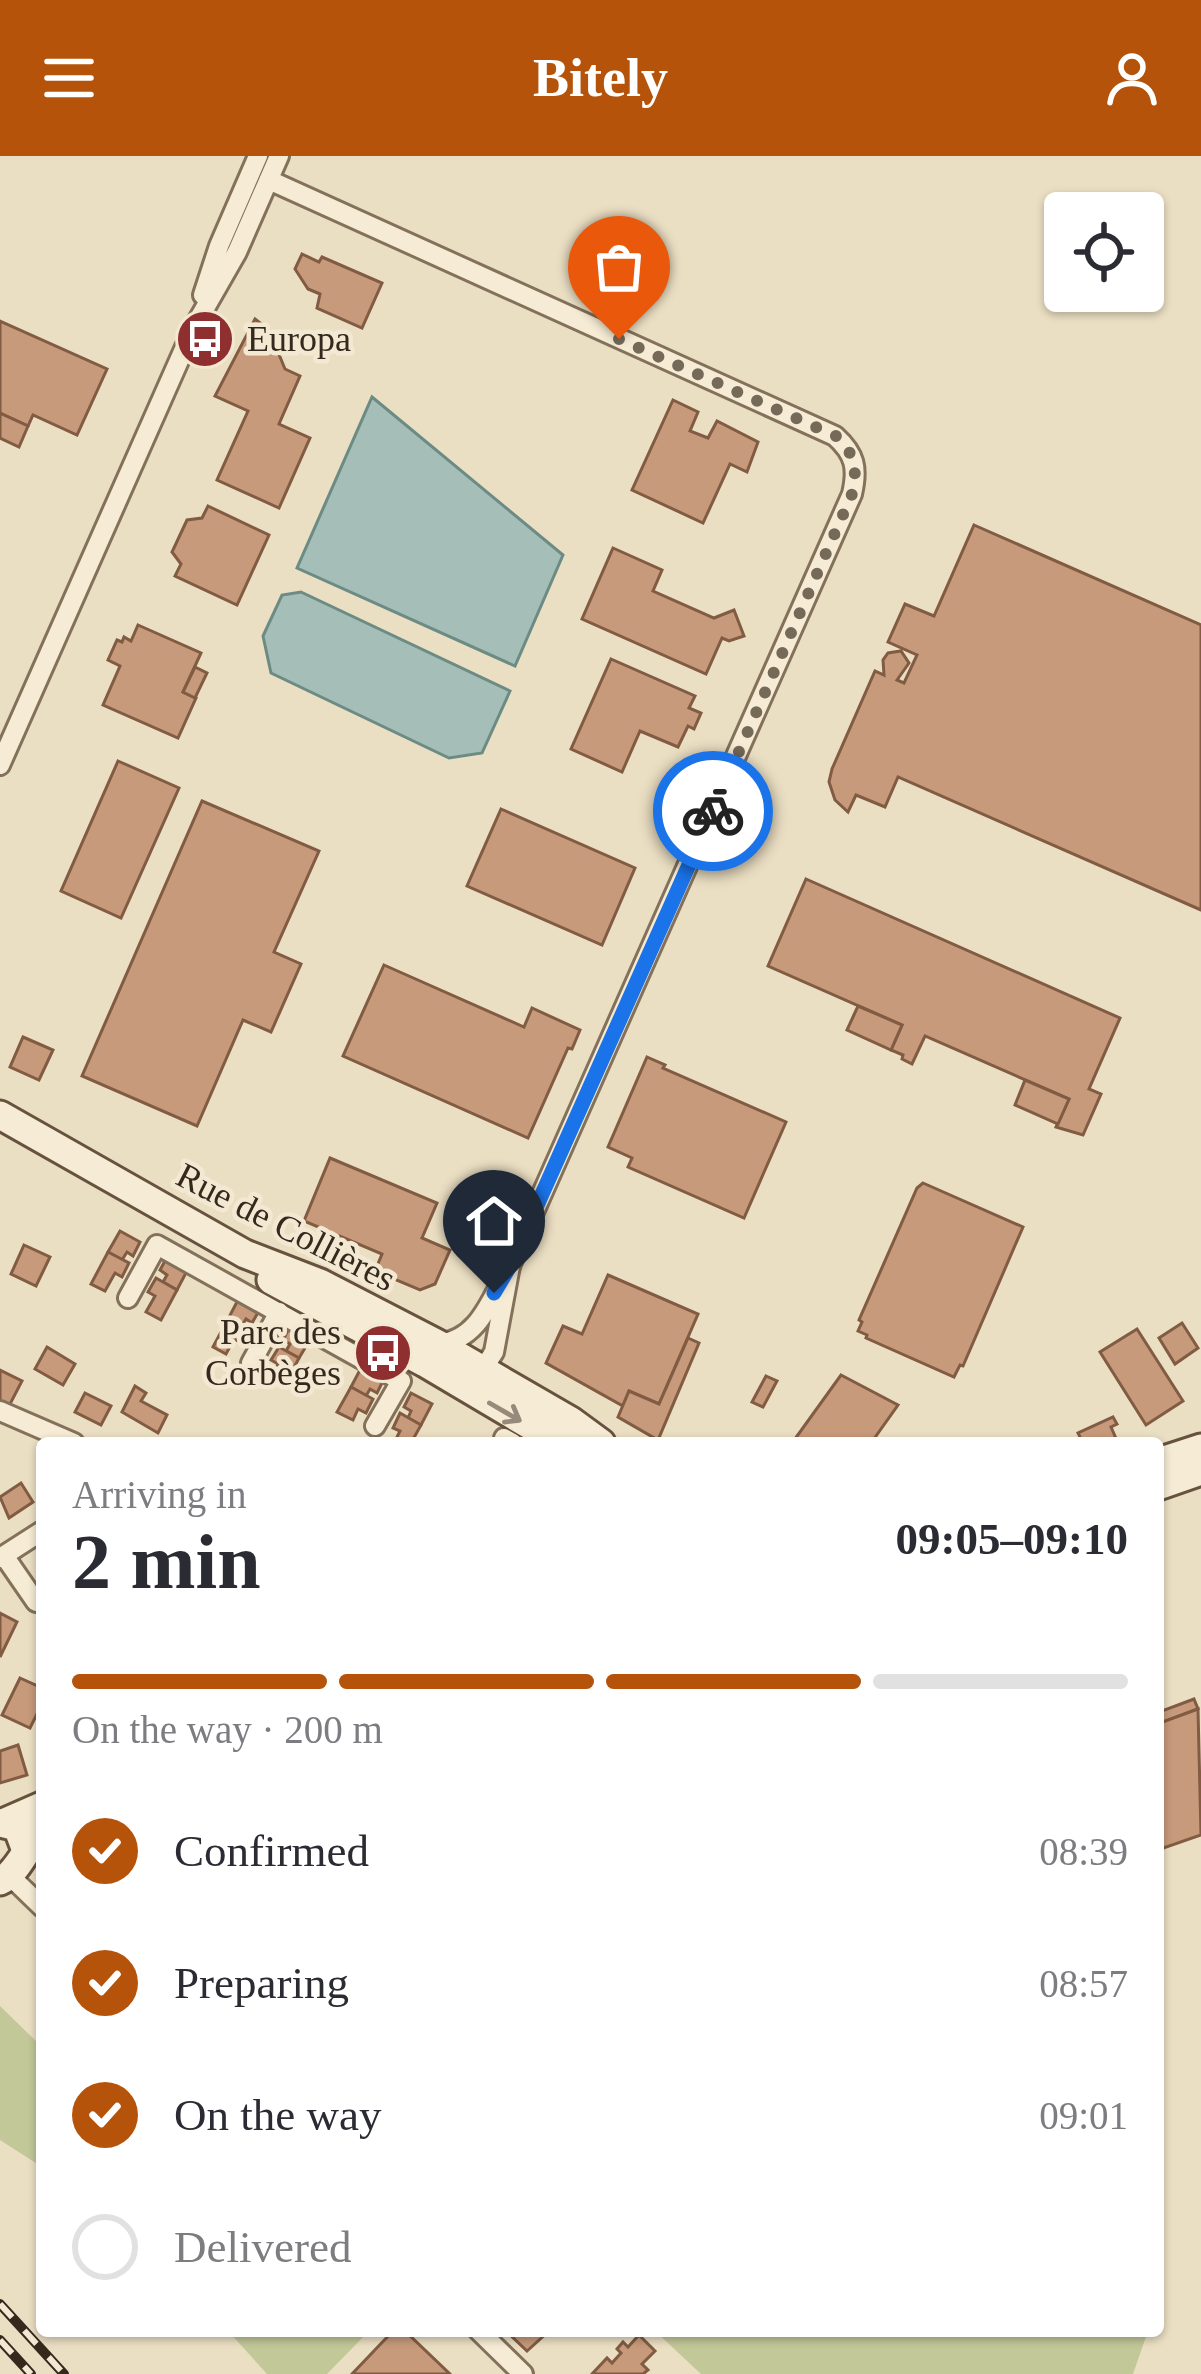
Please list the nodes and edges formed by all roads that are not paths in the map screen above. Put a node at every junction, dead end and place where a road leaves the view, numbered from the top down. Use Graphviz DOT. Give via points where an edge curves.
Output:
graph roads {
  1 [pos="258,156"];
  2 [pos="279,156"];
  3 [pos="268,180"];
  4 [pos="193,328"];
  5 [pos="0,765"];
  6 [pos="0,1115"];
  7 [pos="0,1129"];
  8 [pos="510,1266"];
  9 [pos="128,1298"];
  10 [pos="279,1312"];
  11 [pos="347,1335"];
  12 [pos="431,1354"];
  13 [pos="251,1363"];
  14 [pos="478,1368"];
  15 [pos="0,1411"];
  16 [pos="375,1426"];
  17 [pos="60,1437"];
  18 [pos="551,1437"];
  19 [pos="593,1437"];
  20 [pos="1201,1448"];
  21 [pos="1164,1460"];
  22 [pos="1201,1471"];
  23 [pos="1164,1484"];
  24 [pos="36,1535"];
  25 [pos="2,1557"];
  26 [pos="36,1601"];
  27 [pos="36,1809"];
  28 [pos="2,1823"];
  29 [pos="33,1839"];
  30 [pos="5,1878"];
  31 [pos="36,1902"];
  32 [pos="485,2337"];
  33 [pos="523,2374"];
  1 -- 4 [label="street"];
  2 -- 3 [label="street"];
  3 -- 4 [label="street"];
  3 -- 8 [label="street" via="836,436 851,450 857,473"];
  4 -- 5 [label="street"];
  6 -- 12 [label="main road, Rue de Collières" via="245,1254 320,1283"];
  7 -- 11 [label="main road, Rue de Collières"];
  8 -- 12 [label="street" via="485,1316"];
  8 -- 14 [label="street" via="499,1339"];
  9 -- 10 [label="street, Rue de Collières" via="157,1245"];
  10 -- 11 [label="street, Rue de Collières"];
  10 -- 13 [label="street"];
  11 -- 12 [label="main road, Rue de Collières"];
  11 -- 16 [label="street, Rue de Collières" via="400,1381"];
  12 -- 14 [label="main road, Rue de Collières"];
  12 -- 18 [label="main road, Rue de Collières, one-way"];
  14 -- 19 [label="main road, Rue de Collières"];
  15 -- 17 [label="street"];
  20 -- 21 [label="main road"];
  22 -- 23 [label="main road"];
  24 -- 25 [label="street"];
  25 -- 26 [label="street"];
  27 -- 28 [label="main road"];
  28 -- 29 [label="main road"];
  29 -- 30 [label="main road"];
  30 -- 31 [label="street"];
  32 -- 33 [label="street"];
}
